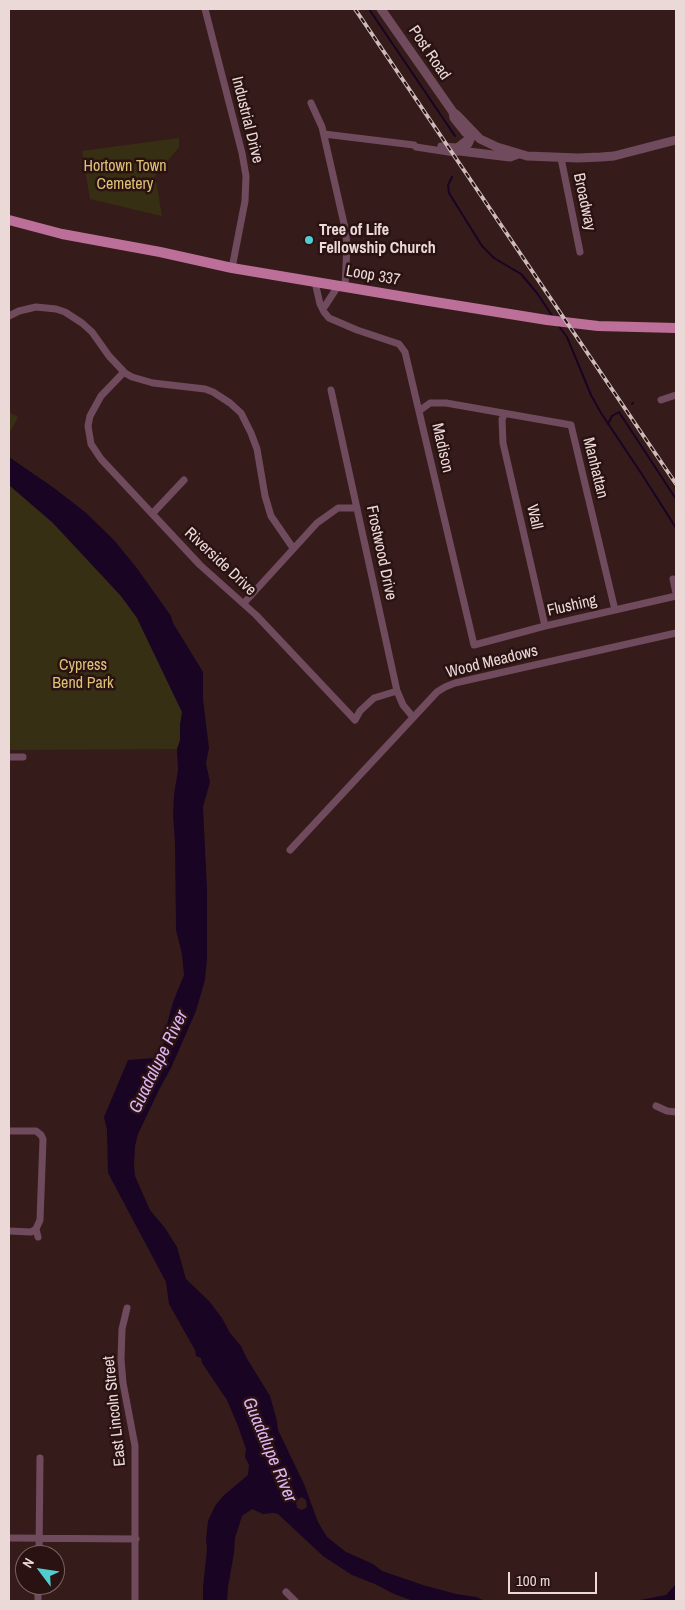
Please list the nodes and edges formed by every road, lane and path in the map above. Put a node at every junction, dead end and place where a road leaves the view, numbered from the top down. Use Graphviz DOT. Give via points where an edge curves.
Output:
graph roads {
  1 [pos="205,9"];
  2 [pos="381,9"];
  3 [pos="311,103"];
  4 [pos="474,133"];
  5 [pos="324,134"];
  6 [pos="676,140"];
  7 [pos="414,145"];
  8 [pos="460,151"];
  9 [pos="518,154"];
  10 [pos="560,158"];
  11 [pos="9,220"];
  12 [pos="580,252"];
  13 [pos="232,268"];
  14 [pos="315,282"];
  15 [pos="342,286"];
  16 [pos="323,307"];
  17 [pos="9,316"];
  18 [pos="676,328"];
  19 [pos="124,372"];
  20 [pos="331,390"];
  21 [pos="676,395"];
  22 [pos="662,400"];
  23 [pos="419,411"];
  24 [pos="505,414"];
  25 [pos="184,480"];
  26 [pos="357,508"];
  27 [pos="152,514"];
  28 [pos="293,548"];
  29 [pos="673,579"];
  30 [pos="676,594"];
  31 [pos="244,603"];
  32 [pos="615,610"];
  33 [pos="545,626"];
  34 [pos="676,633"];
  35 [pos="474,645"];
  36 [pos="397,691"];
  37 [pos="414,717"];
  38 [pos="23,757"];
  39 [pos="9,758"];
  40 [pos="290,850"];
  41 [pos="656,1106"];
  42 [pos="676,1112"];
  43 [pos="9,1131"];
  44 [pos="9,1231"];
  45 [pos="127,1308"];
  46 [pos="40,1458"];
  47 [pos="9,1538"];
  48 [pos="39,1538"];
  49 [pos="136,1539"];
  50 [pos="39,1545"];
  51 [pos="286,1592"];
  52 [pos="135,1601"];
  53 [pos="295,1601"];
  1 -- 13 [label="street, Industrial Drive" via="246,176 245,200"];
  2 -- 4 [label="street, Post Road" via="453,112"];
  3 -- 5 [label="street"];
  4 -- 7 [label="street" via="457,147"];
  4 -- 8 [label="street" via="469,144"];
  4 -- 9 [label="street, Post Road" via="491,145"];
  5 -- 7 [label="street"];
  5 -- 15 [label="street" via="345,228 347,256"];
  6 -- 10 [label="street" via="614,156"];
  7 -- 8 [label="street" via="455,153"];
  8 -- 9 [label="street" via="510,157"];
  9 -- 10 [label="street"];
  10 -- 12 [label="street, Broadway"];
  11 -- 13 [label="main road, Loop 337" via="62,234"];
  13 -- 14 [label="main road, Loop 337"];
  14 -- 15 [label="main road, Loop 337"];
  14 -- 16 [label="street, Madison"];
  15 -- 16 [label="street"];
  15 -- 18 [label="main road, Loop 337" via="563,322 616,328"];
  16 -- 23 [label="street, Madison" via="326,315 334,320 402,346"];
  17 -- 19 [label="street" via="36,307 65,312 92,332"];
  19 -- 27 [label="street, Riverside Drive" via="96,403 90,416 89,434 100,460"];
  19 -- 28 [label="street" via="141,380 213,392 237,409 245,419 257,449 271,516"];
  20 -- 26 [label="street, Frostwood Drive"];
  21 -- 22 [label="street"];
  23 -- 24 [label="street, Manhattan" via="436,402"];
  23 -- 35 [label="street, Madison"];
  24 -- 32 [label="street, Manhattan" via="570,425"];
  24 -- 33 [label="street, Wall" via="502,419 503,443"];
  25 -- 27 [label="street"];
  26 -- 28 [label="street" via="338,508 330,513"];
  26 -- 36 [label="street, Frostwood Drive"];
  27 -- 31 [label="street, Riverside Drive" via="214,579"];
  28 -- 31 [label="street"];
  29 -- 30 [label="street"];
  30 -- 32 [label="street, Flushing"];
  31 -- 36 [label="street, Riverside Drive" via="354,720 374,698"];
  32 -- 33 [label="street, Flushing"];
  33 -- 35 [label="street, Flushing"];
  34 -- 37 [label="street, Wood Meadows" via="450,685 436,692"];
  36 -- 37 [label="street, Frostwood Drive" via="403,706"];
  37 -- 40 [label="street, Wood Meadows"];
  38 -- 39 [label="street"];
  41 -- 42 [label="street"];
  43 -- 44 [label="street" via="33,1131 42,1139 37,1233"];
  45 -- 49 [label="street, East Lincoln Street" via="122,1329 121,1359 135,1446"];
  46 -- 48 [label="street"];
  47 -- 48 [label="street"];
  48 -- 49 [label="street"];
  48 -- 50 [label="street"];
  49 -- 52 [label="street, East Lincoln Street"];
  51 -- 53 [label="street"];
}
